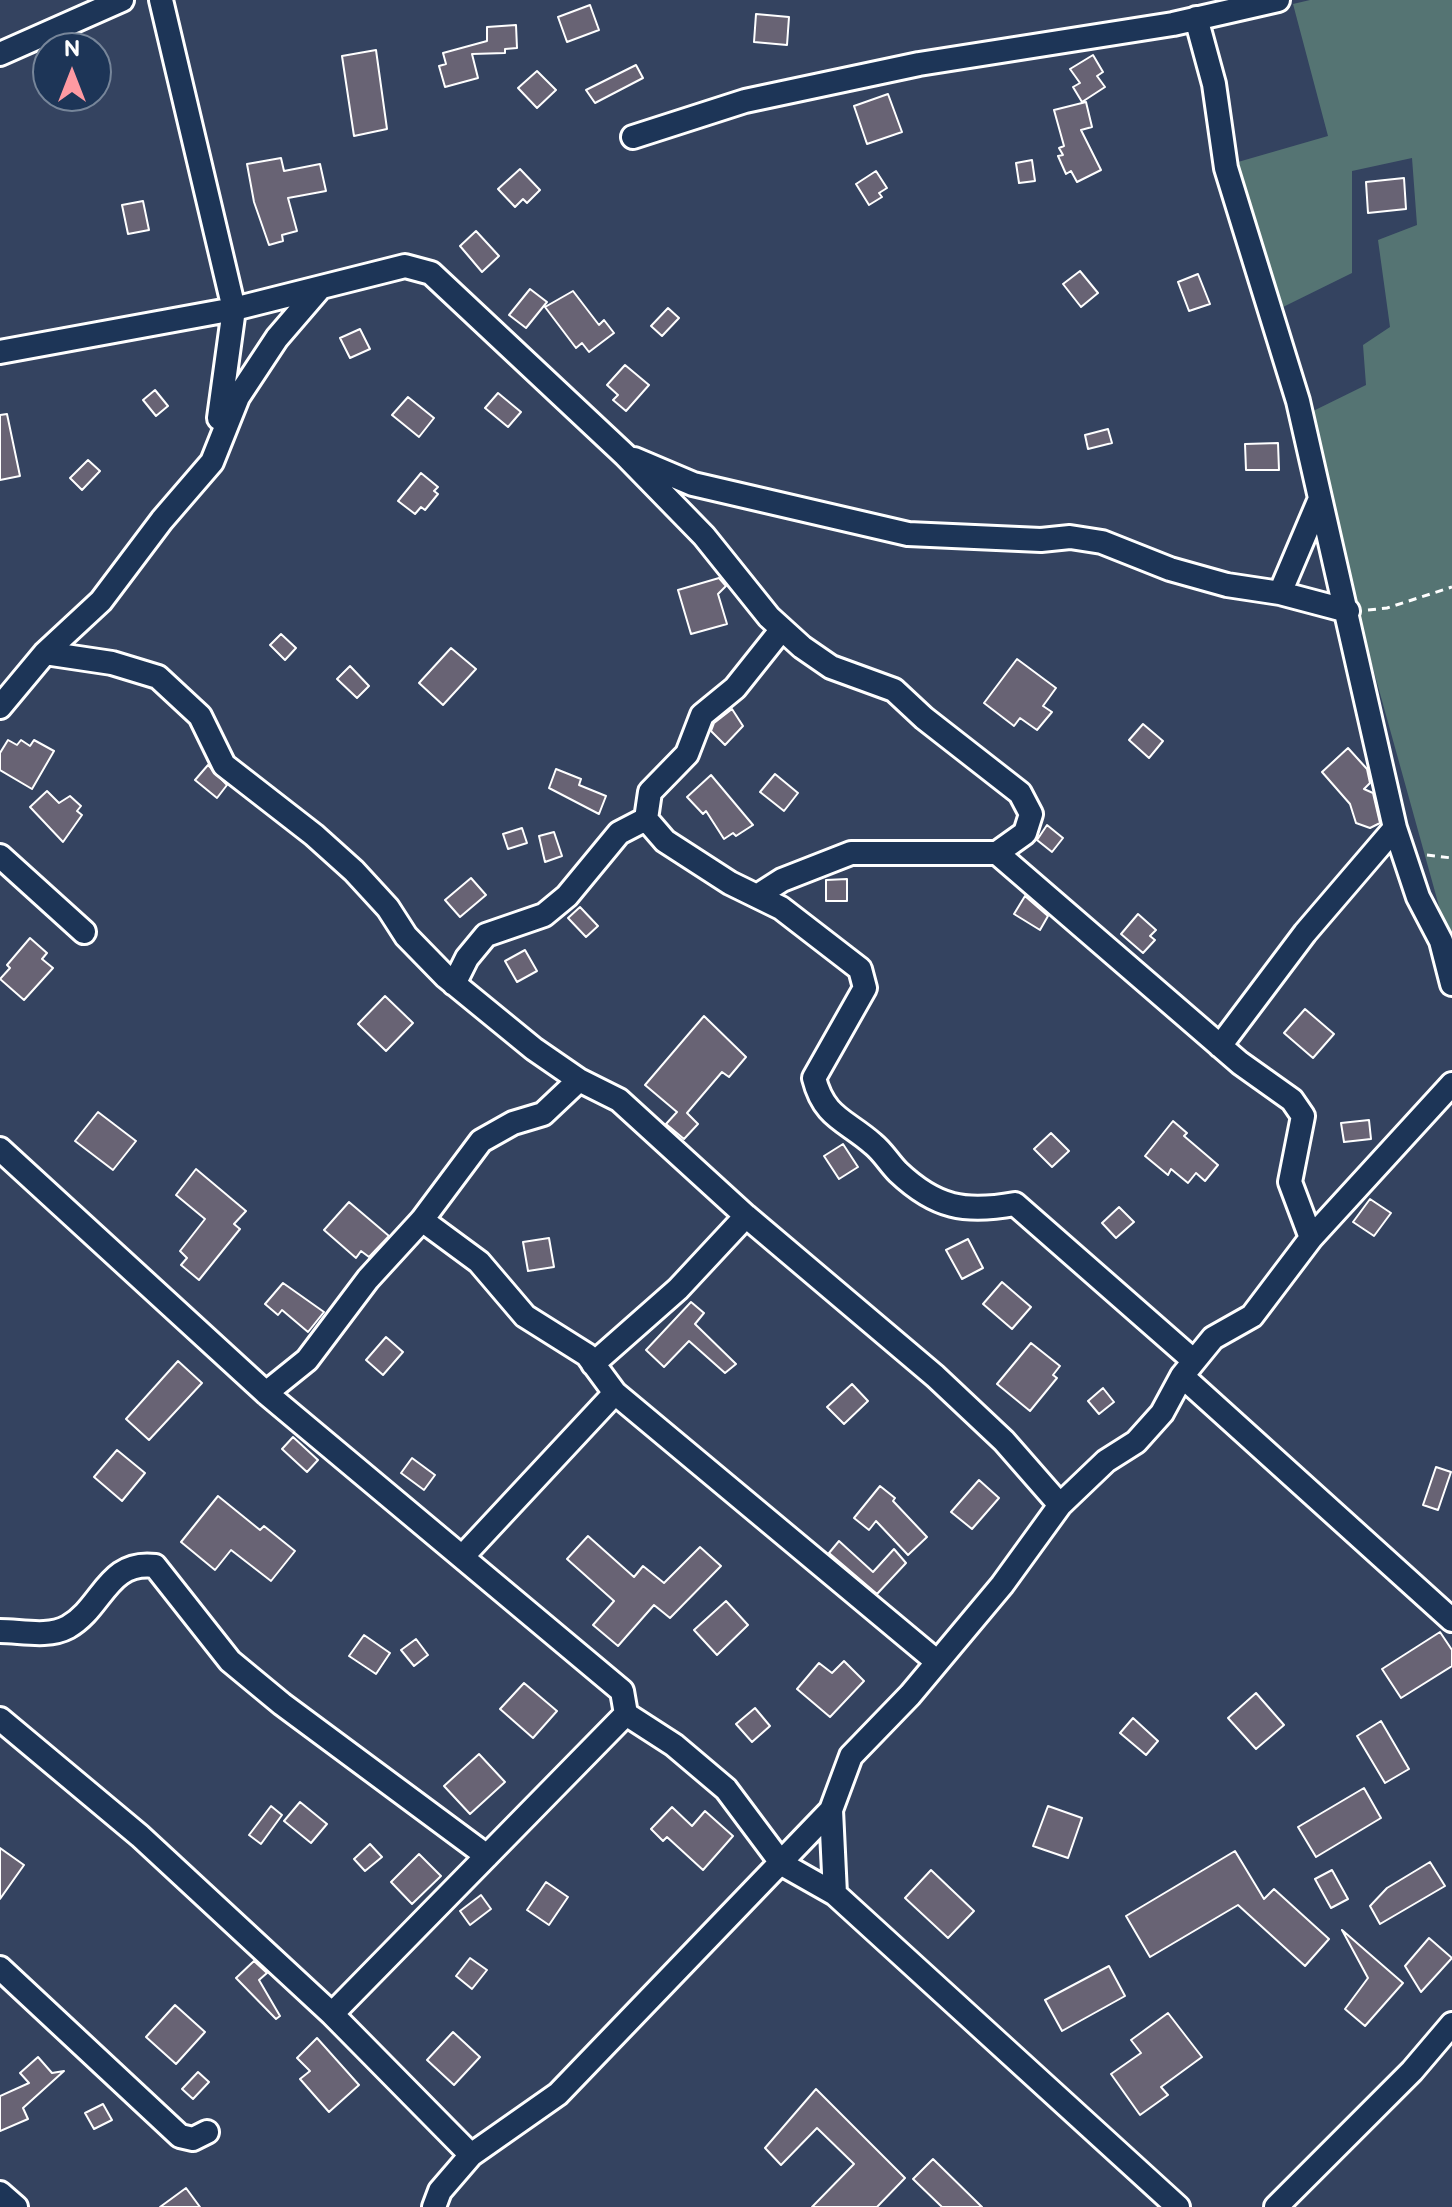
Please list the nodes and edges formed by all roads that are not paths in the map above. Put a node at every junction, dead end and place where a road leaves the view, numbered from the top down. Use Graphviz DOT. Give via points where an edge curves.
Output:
graph roads {
  1 [pos="122,0"];
  2 [pos="161,0"];
  3 [pos="1278,0"];
  4 [pos="1196,18"];
  5 [pos="1,50"];
  6 [pos="633,137"];
  7 [pos="320,288"];
  8 [pos="234,309"];
  9 [pos="0,352"];
  10 [pos="625,455"];
  11 [pos="212,462"];
  12 [pos="1319,501"];
  13 [pos="1280,593"];
  14 [pos="1348,611"];
  15 [pos="782,629"];
  16 [pos="45,653"];
  17 [pos="0,707"];
  18 [pos="646,819"];
  19 [pos="1395,828"];
  20 [pos="997,853"];
  21 [pos="0,856"];
  22 [pos="757,896"];
  23 [pos="84,932"];
  24 [pos="454,984"];
  25 [pos="1452,984"];
  26 [pos="1220,1046"];
  27 [pos="579,1080"];
  28 [pos="1452,1084"];
  29 [pos="0,1149"];
  30 [pos="746,1216"];
  31 [pos="422,1220"];
  32 [pos="1311,1238"];
  33 [pos="593,1364"];
  34 [pos="1188,1368"];
  35 [pos="266,1393"];
  36 [pos="615,1393"];
  37 [pos="1060,1505"];
  38 [pos="463,1556"];
  39 [pos="1452,1620"];
  40 [pos="0,1631"];
  41 [pos="935,1660"];
  42 [pos="626,1714"];
  43 [pos="0,1719"];
  44 [pos="831,1810"];
  45 [pos="487,1856"];
  46 [pos="782,1864"];
  47 [pos="835,1894"];
  48 [pos="0,1968"];
  49 [pos="332,2014"];
  50 [pos="1452,2024"];
  51 [pos="207,2132"];
  52 [pos="471,2155"];
  53 [pos="0,2193"];
  54 [pos="16,2207"];
  55 [pos="434,2207"];
  56 [pos="1178,2207"];
  57 [pos="1276,2207"];
  1 -- 5 [label="street"];
  2 -- 8 [label="street"];
  3 -- 4 [label="street"];
  4 -- 6 [label="street" via="919,64 745,101"];
  4 -- 12 [label="street" via="1214,84 1226,168 1277,327"];
  7 -- 8 [label="street"];
  7 -- 10 [label="street" via="405,266 431,273"];
  7 -- 11 [label="street" via="277,338 238,397"];
  8 -- 9 [label="street"];
  8 -- 11 [label="street"];
  10 -- 13 [label="street" via="693,484 908,534 1102,542 1170,569"];
  10 -- 15 [label="street" via="704,536"];
  11 -- 16 [label="street" via="101,601"];
  12 -- 13 [label="street"];
  12 -- 14 [label="street"];
  13 -- 14 [label="street"];
  14 -- 19 [label="street"];
  15 -- 18 [label="street" via="735,688 702,715 687,754 650,792"];
  15 -- 20 [label="street" via="831,667 894,690 1020,793 1031,814 1025,833"];
  16 -- 17 [label="street"];
  16 -- 24 [label="street" via="112,663 158,677 200,716 224,765 354,871 406,936"];
  18 -- 22 [label="street" via="665,841"];
  18 -- 24 [label="street" via="619,833 567,896 544,915 486,935"];
  19 -- 25 [label="street" via="1418,897 1441,941"];
  19 -- 26 [label="street" via="1305,933"];
  20 -- 22 [label="street" via="851,853 782,880"];
  20 -- 26 [label="street"];
  21 -- 23 [label="street"];
  22 -- 34 [label="street" via="781,908 860,969 865,988 814,1078 819,1099 836,1119 874,1144 927,1196 975,1211 1015,1204"];
  24 -- 27 [label="street"];
  26 -- 32 [label="street" via="1292,1100 1303,1116 1290,1182"];
  27 -- 30 [label="street" via="619,1100"];
  27 -- 31 [label="street" via="543,1114 481,1141"];
  28 -- 32 [label="street"];
  29 -- 35 [label="street"];
  30 -- 33 [label="street" via="678,1289"];
  30 -- 37 [label="street" via="935,1376 1004,1441"];
  31 -- 33 [label="street" via="479,1262 525,1316"];
  31 -- 35 [label="street" via="368,1279 307,1360"];
  32 -- 34 [label="street" via="1252,1316 1213,1338"];
  33 -- 36 [label="street"];
  34 -- 37 [label="street" via="1162,1413 1136,1442 1106,1461"];
  34 -- 39 [label="street" via="1207,1395"];
  35 -- 38 [label="street"];
  36 -- 38 [label="street"];
  36 -- 41 [label="street"];
  37 -- 41 [label="street" via="1002,1585"];
  38 -- 42 [label="street" via="622,1691"];
  40 -- 45 [label="street" via="39,1633 67,1627 120,1572 129,1566 155,1566 230,1661"];
  41 -- 44 [label="street" via="910,1695 851,1756"];
  42 -- 45 [label="street"];
  42 -- 46 [label="street" via="726,1789"];
  43 -- 49 [label="street" via="140,1836"];
  44 -- 46 [label="street"];
  44 -- 47 [label="street"];
  45 -- 49 [label="street"];
  46 -- 47 [label="street"];
  46 -- 52 [label="street" via="558,2094"];
  47 -- 56 [label="street"];
  48 -- 51 [label="street" via="180,2136 193,2139"];
  49 -- 52 [label="street"];
  50 -- 57 [label="street"];
  52 -- 55 [label="street" via="440,2191"];
  53 -- 54 [label="street"];
}
